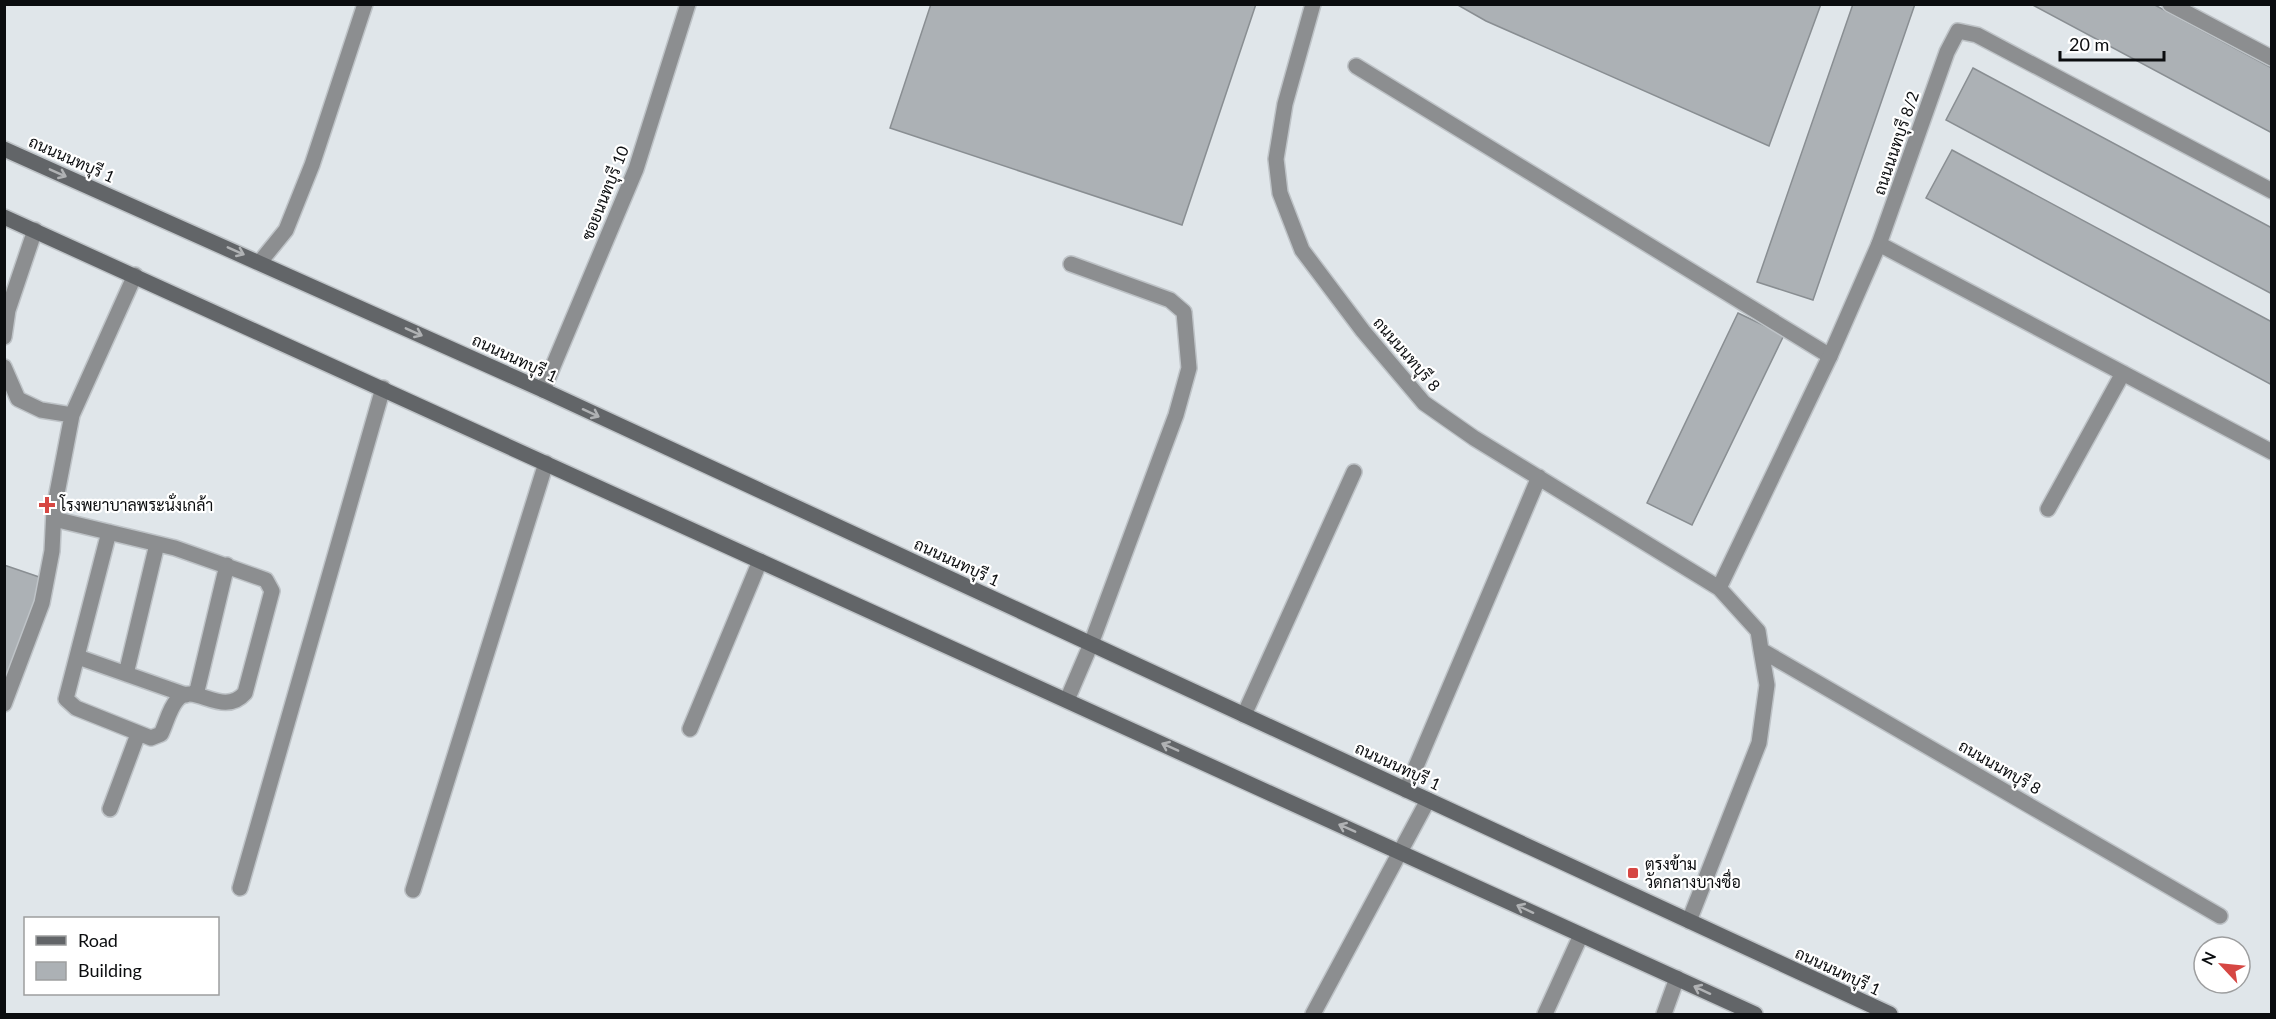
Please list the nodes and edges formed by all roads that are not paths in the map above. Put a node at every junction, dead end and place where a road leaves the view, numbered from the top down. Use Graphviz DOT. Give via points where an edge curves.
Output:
graph roads {
  1 [pos="365,4"];
  2 [pos="688,4"];
  3 [pos="1313,4"];
  4 [pos="2170,4"];
  5 [pos="2271,58"];
  6 [pos="1356,66"];
  7 [pos="4,149"];
  8 [pos="2271,191"];
  9 [pos="4,217"];
  10 [pos="35,230"];
  11 [pos="1879,244"];
  12 [pos="260,262"];
  13 [pos="1071,264"];
  14 [pos="135,276"];
  15 [pos="4,337"];
  16 [pos="1830,356"];
  17 [pos="4,367"];
  18 [pos="2123,373"];
  19 [pos="383,388"];
  20 [pos="543,390"];
  21 [pos="11,402"];
  22 [pos="72,415"];
  23 [pos="2271,452"];
  24 [pos="546,463"];
  25 [pos="1354,472"];
  26 [pos="1539,477"];
  27 [pos="2048,509"];
  28 [pos="54,519"];
  29 [pos="109,532"];
  30 [pos="157,544"];
  31 [pos="760,561"];
  32 [pos="227,565"];
  33 [pos="1719,588"];
  34 [pos="1091,644"];
  35 [pos="1761,650"];
  36 [pos="78,657"];
  37 [pos="126,674"];
  38 [pos="191,695"];
  39 [pos="1067,700"];
  40 [pos="4,704"];
  41 [pos="1244,715"];
  42 [pos="690,729"];
  43 [pos="138,734"];
  44 [pos="1406,790"];
  45 [pos="1428,800"];
  46 [pos="110,809"];
  47 [pos="1400,852"];
  48 [pos="240,888"];
  49 [pos="413,890"];
  50 [pos="2220,916"];
  51 [pos="1689,921"];
  52 [pos="1581,935"];
  53 [pos="1677,978"];
  54 [pos="1313,1014"];
  55 [pos="1545,1014"];
  56 [pos="1664,1014"];
  57 [pos="1755,1014"];
  58 [pos="1890,1014"];
  1 -- 12 [label="street" via="312,165 286,230"];
  2 -- 20 [label="street, ซอยนนทบุรี 10" via="636,169"];
  3 -- 26 [label="street, ถนนนนทบุรี 8" via="1285,104 1275,159 1280,193 1302,250 1424,403"];
  4 -- 5 [label="street"];
  6 -- 16 [label="street"];
  7 -- 12 [label="main road, ถนนนนทบุรี 1, one-way"];
  8 -- 11 [label="street, ถนนนนทบุรี 8/2" via="1977,35 1958,31 1947,52"];
  9 -- 10 [label="main road"];
  10 -- 14 [label="main road"];
  10 -- 15 [label="street" via="8,310"];
  11 -- 16 [label="street, ถนนนนทบุรี 8/2"];
  11 -- 18 [label="street"];
  12 -- 20 [label="main road, ถนนนนทบุรี 1, one-way"];
  13 -- 34 [label="street" via="1170,300 1184,312 1189,368 1176,415"];
  14 -- 19 [label="main road"];
  14 -- 22 [label="street"];
  16 -- 33 [label="street, ถนนนนทบุรี 8/2"];
  17 -- 21 [label="street"];
  18 -- 23 [label="street"];
  18 -- 27 [label="street"];
  19 -- 24 [label="main road"];
  19 -- 48 [label="street"];
  20 -- 34 [label="main road, ถนนนนทบุรี 1, one-way"];
  21 -- 22 [label="street"];
  22 -- 28 [label="street"];
  24 -- 31 [label="main road"];
  24 -- 49 [label="street"];
  25 -- 41 [label="street"];
  26 -- 33 [label="street, ถนนนนทบุรี 8"];
  26 -- 44 [label="street"];
  28 -- 29 [label="street"];
  28 -- 40 [label="street" via="42,603"];
  29 -- 30 [label="street"];
  29 -- 36 [label="street"];
  30 -- 32 [label="street"];
  30 -- 37 [label="street"];
  31 -- 39 [label="main road"];
  31 -- 42 [label="street"];
  32 -- 38 [label="street"];
  32 -- 38 [label="street" via="266,580 271,586 245,693 234,703"];
  33 -- 35 [label="street, ถนนนนทบุรี 8" via="1758,631"];
  34 -- 39 [label="street"];
  34 -- 41 [label="main road, ถนนนนทบุรี 1"];
  35 -- 50 [label="street, ถนนนนทบุรี 8"];
  35 -- 51 [label="street, ถนนนนทบุรี 8" via="1767,685 1759,743"];
  36 -- 37 [label="street"];
  36 -- 43 [label="street" via="66,699 76,708"];
  37 -- 38 [label="street"];
  38 -- 43 [label="street" via="177,699 161,734 151,738"];
  47 -- 39 [label="main road, one-way"];
  41 -- 44 [label="main road, ถนนนนทบุรี 1"];
  43 -- 46 [label="street"];
  44 -- 45 [label="main road, ถนนนนทบุรี 1"];
  45 -- 47 [label="street"];
  45 -- 51 [label="main road, ถนนนนทบุรี 1"];
  52 -- 47 [label="main road, one-way"];
  47 -- 54 [label="street"];
  51 -- 58 [label="main road, ถนนนนทบุรี 1"];
  52 -- 53 [label="main road"];
  52 -- 55 [label="street"];
  53 -- 56 [label="street"];
  57 -- 53 [label="main road, one-way"];
}
